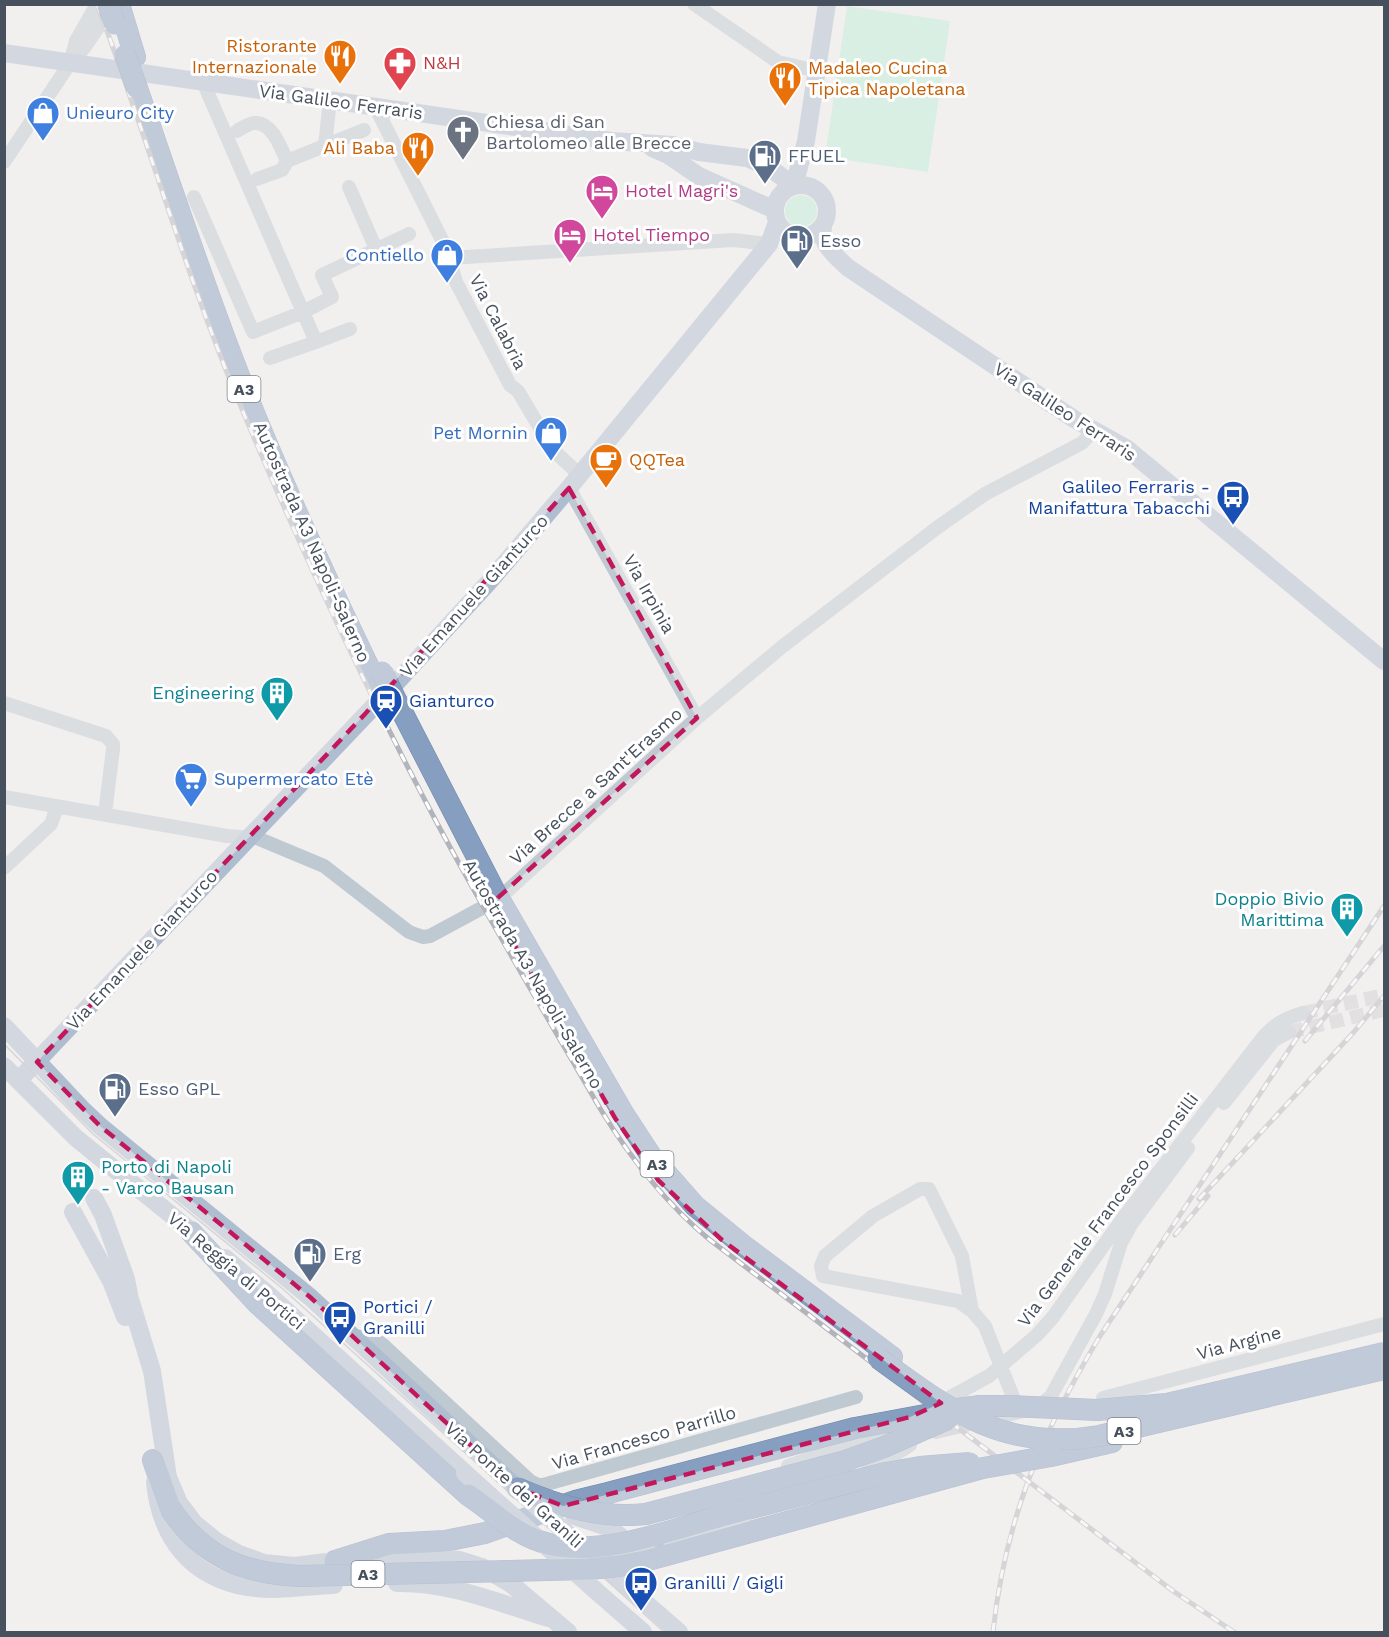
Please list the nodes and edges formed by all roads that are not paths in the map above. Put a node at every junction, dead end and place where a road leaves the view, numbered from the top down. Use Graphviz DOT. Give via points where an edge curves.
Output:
graph roads {
  1 [pos="98,4"];
  2 [pos="694,4"];
  3 [pos="827,4"];
  4 [pos="116,11"];
  5 [pos="4,53"];
  6 [pos="70,63"];
  7 [pos="817,71"];
  8 [pos="203,82"];
  9 [pos="330,100"];
  10 [pos="375,106"];
  11 [pos="810,109"];
  12 [pos="364,130"];
  13 [pos="237,131"];
  14 [pos="806,141"];
  15 [pos="642,144"];
  16 [pos="325,146"];
  17 [pos="724,155"];
  18 [pos="747,158"];
  19 [pos="287,161"];
  20 [pos="4,162"];
  21 [pos="257,179"];
  22 [pos="722,186"];
  23 [pos="794,186"];
  24 [pos="348,187"];
  25 [pos="817,190"];
  26 [pos="195,197"];
  27 [pos="785,226"];
  28 [pos="823,227"];
  29 [pos="409,234"];
  30 [pos="769,244"];
  31 [pos="376,249"];
  32 [pos="450,258"];
  33 [pos="847,267"];
  34 [pos="303,312"];
  35 [pos="350,329"];
  36 [pos="316,342"];
  37 [pos="270,358"];
  38 [pos="1094,430"];
  39 [pos="575,481"];
  40 [pos="1384,662"];
  41 [pos="4,703"];
  42 [pos="698,718"];
  43 [pos="4,797"];
  44 [pos="57,807"];
  45 [pos="105,814"];
  46 [pos="249,838"];
  47 [pos="4,868"];
  48 [pos="1303,1013"];
  49 [pos="4,1026"];
  50 [pos="1289,1032"];
  51 [pos="37,1062"];
  52 [pos="4,1066"];
  53 [pos="19,1080"];
  54 [pos="79,1207"];
  55 [pos="191,1232"];
  56 [pos="124,1301"];
  57 [pos="972,1311"];
  58 [pos="1384,1324"];
  59 [pos="352,1336"];
  60 [pos="1384,1353"];
  61 [pos="335,1355"];
  62 [pos="885,1358"];
  63 [pos="1384,1362"];
  64 [pos="1002,1366"];
  65 [pos="1384,1369"];
  66 [pos="1384,1377"];
  67 [pos="856,1397"];
  68 [pos="1103,1398"];
  69 [pos="1015,1409"];
  70 [pos="891,1426"];
  71 [pos="936,1432"];
  72 [pos="1051,1456"];
  73 [pos="153,1460"];
  74 [pos="517,1488"];
  75 [pos="468,1495"];
  76 [pos="575,1501"];
  77 [pos="548,1511"];
  78 [pos="593,1512"];
  79 [pos="390,1552"];
  80 [pos="433,1558"];
  81 [pos="335,1561"];
  82 [pos="612,1564"];
  83 [pos="392,1583"];
  84 [pos="561,1627"];
  85 [pos="643,1632"];
  86 [pos="679,1632"];
  1 -- 6 [label="street" via="76,41"];
  2 -- 7 [label="street" via="778,62"];
  3 -- 7 [label="main road"];
  4 -- 6 [label="street"];
  4 -- 62 [label="highway, Autostrada A3 Napoli-Salerno / A3, bridge" via="212,303 260,428 311,547 494,899 639,1139 666,1175 728,1234"];
  5 -- 6 [label="main road, Via Galileo Ferraris"];
  6 -- 8 [label="main road, Via Galileo Ferraris"];
  6 -- 20 [label="street"];
  7 -- 11 [label="main road"];
  8 -- 9 [label="main road, Via Galileo Ferraris"];
  8 -- 34 [label="street"];
  9 -- 10 [label="main road, Via Galileo Ferraris"];
  9 -- 16 [label="street"];
  10 -- 15 [label="main road, Via Galileo Ferraris"];
  10 -- 32 [label="street, Via Calabria"];
  11 -- 14 [label="main road"];
  11 -- 18 [label="main road" via="791,157 782,161"];
  12 -- 16 [label="street"];
  13 -- 19 [label="street" via="253,123 263,124 272,132"];
  14 -- 23 [label="main road"];
  14 -- 25 [label="main road"];
  15 -- 17 [label="main road, Via Galileo Ferraris" via="673,145"];
  15 -- 22 [label="main road, Via Galileo Ferraris"];
  16 -- 19 [label="street"];
  17 -- 18 [label="main road, Via Galileo Ferraris"];
  17 -- 22 [label="main road" via="709,160 705,168 708,176"];
  18 -- 23 [label="main road, Via Galileo Ferraris" via="764,164"];
  19 -- 21 [label="street" via="282,170"];
  22 -- 27 [label="main road, Via Galileo Ferraris"];
  23 -- 25 [label="main road" via="806,185"];
  23 -- 27 [label="main road" via="781,194"];
  24 -- 31 [label="street"];
  25 -- 28 [label="main road" via="827,207"];
  26 -- 34 [label="street" via="253,332"];
  27 -- 28 [label="main road" via="813,235"];
  27 -- 30 [label="main road, Via Emanuele Gianturco"];
  27 -- 33 [label="main road, Via Galileo Ferraris" via="829,259"];
  28 -- 33 [label="main road, Via Galileo Ferraris" via="825,243"];
  29 -- 31 [label="street"];
  30 -- 32 [label="street" via="733,240"];
  30 -- 39 [label="main road, Via Emanuele Gianturco"];
  31 -- 34 [label="street" via="322,275 332,297"];
  32 -- 39 [label="street, Via Calabria" via="456,282 510,385"];
  33 -- 38 [label="main road, Via Galileo Ferraris"];
  34 -- 36 [label="street"];
  35 -- 36 [label="street"];
  36 -- 37 [label="street"];
  38 -- 40 [label="main road, Via Galileo Ferraris" via="1126,448"];
  38 -- 42 [label="street, Via Brecce a Sant'Erasmo" via="1082,443 986,494 938,527 783,646"];
  39 -- 42 [label="street, Via Irpinia"];
  39 -- 46 [label="main road, Via Emanuele Gianturco" via="481,591"];
  41 -- 45 [label="street" via="111,740"];
  42 -- 46 [label="street, Via Brecce a Sant'Erasmo" via="505,893 430,936 409,933 324,866"];
  43 -- 44 [label="street, Via Brecce a Sant'Erasmo"];
  44 -- 45 [label="street, Via Brecce a Sant'Erasmo"];
  44 -- 47 [label="street" via="51,824"];
  45 -- 46 [label="street, Via Brecce a Sant'Erasmo"];
  46 -- 51 [label="main road, Via Emanuele Gianturco"];
  48 -- 64 [label="street, Via Generale Francesco Sponsilli" via="1275,1024 1264,1036 1122,1218 1053,1317"];
  49 -- 51 [label="main road, Via Reggia di Portici"];
  50 -- 69 [label="street, Via Generale Francesco Sponsilli" via="1274,1040 1132,1223 1096,1314 1059,1382 1043,1403"];
  51 -- 53 [label="main road, Via Emanuele Gianturco"];
  51 -- 59 [label="main road, Via Reggia di Portici" via="100,1126 279,1271"];
  52 -- 53 [label="main road, Via Reggia di Portici"];
  53 -- 55 [label="main road, Via Reggia di Portici" via="76,1138"];
  54 -- 56 [label="main road"];
  54 -- 56 [label="main road" via="99,1242 111,1281"];
  54 -- 56 [label="main road" via="112,1238 126,1279"];
  55 -- 61 [label="main road, Via Reggia di Portici"];
  55 -- 75 [label="highway, A3" via="241,1287"];
  56 -- 73 [label="main road, A3" via="142,1378"];
  56 -- 81 [label="main road, A3" via="152,1371 168,1477 179,1503 194,1523 216,1541 264,1563 294,1566"];
  57 -- 57 [label="street" via="962,1256 929,1190 920,1189 873,1216 825,1256 821,1266 823,1276 940,1296 958,1301"];
  57 -- 64 [label="street" via="985,1326"];
  58 -- 68 [label="street, Via Argine"];
  59 -- 67 [label="street, Via Francesco Parrillo" via="374,1338 383,1345 538,1485"];
  59 -- 74 [label="main road, Via Ponte dei Granili"];
  60 -- 69 [label="highway, A3, bridge" via="1167,1404 1098,1410"];
  61 -- 85 [label="main road, Via Ponte dei Granili, bridge"];
  62 -- 63 [label="highway, Autostrada A3 Napoli-Salerno / A3, bridge" via="986,1418 1024,1428 1069,1432 1141,1421"];
  62 -- 65 [label="highway, Autostrada A3 Napoli-Salerno / A3, bridge" via="939,1401 969,1418 1005,1432 1046,1439 1099,1436"];
  64 -- 69 [label="street"];
  64 -- 70 [label="street, Via Generale Francesco Sponsilli" via="957,1395"];
  66 -- 72 [label="highway, A3"];
  69 -- 71 [label="street, Via Generale Francesco Sponsilli"];
  69 -- 76 [label="highway, A3, bridge" via="969,1407 871,1425"];
  69 -- 78 [label="highway, A3, bridge" via="963,1414 842,1462 657,1511 621,1516"];
  70 -- 76 [label="street" via="640,1496 604,1502"];
  70 -- 78 [label="street" via="862,1441 775,1470 650,1503"];
  71 -- 82 [label="street, bridge" via="832,1491"];
  71 -- 82 [label="street" via="831,1464 776,1490 722,1523 648,1546"];
  72 -- 75 [label="highway, A3, bridge" via="886,1473 590,1548 559,1546 523,1535"];
  72 -- 82 [label="highway, A3, bridge" via="983,1468 645,1561"];
  73 -- 82 [label="highway, A3, bridge" via="170,1508 188,1532 219,1557 258,1572 300,1576"];
  73 -- 83 [label="main road" via="161,1518 176,1547 199,1568 225,1582 249,1588"];
  74 -- 78 [label="highway, A3, bridge" via="557,1504"];
  74 -- 82 [label="main road, Via Ponte dei Granili, bridge"];
  75 -- 82 [label="street, bridge" via="495,1523 528,1545"];
  76 -- 77 [label="highway, A3"];
  77 -- 79 [label="highway, A3" via="485,1533"];
  77 -- 82 [label="main road" via="607,1527 620,1536"];
  79 -- 80 [label="main road"];
  79 -- 81 [label="highway, A3"];
  80 -- 83 [label="main road"];
  80 -- 84 [label="main road" via="482,1567 512,1584"];
  82 -- 86 [label="main road, Via Ponte dei Granili" via="635,1594"];
  83 -- 84 [label="main road" via="412,1582 462,1591"];
}
